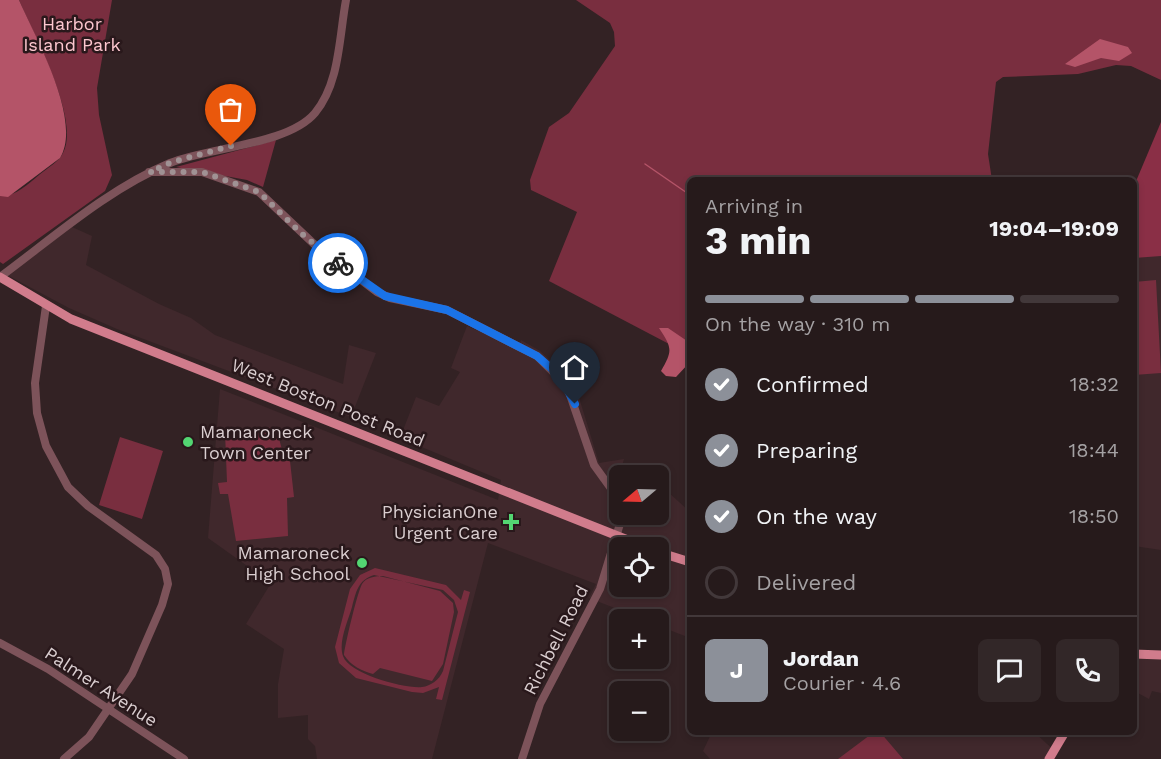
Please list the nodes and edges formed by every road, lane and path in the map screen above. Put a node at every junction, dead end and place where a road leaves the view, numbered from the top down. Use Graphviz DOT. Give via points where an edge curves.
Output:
graph roads {
  1 [pos="346,0"];
  2 [pos="150,172"];
  3 [pos="0,277"];
  4 [pos="46,306"];
  5 [pos="609,486"];
  6 [pos="620,525"];
  7 [pos="618,535"];
  8 [pos="623,537"];
  9 [pos="669,556"];
  10 [pos="687,561"];
  11 [pos="0,643"];
  12 [pos="1137,654"];
  13 [pos="1161,656"];
  14 [pos="109,710"];
  15 [pos="1063,735"];
  16 [pos="64,759"];
  17 [pos="184,759"];
  18 [pos="522,759"];
  19 [pos="1049,759"];
  1 -- 2 [label="street" via="331,84 306,121 275,135"];
  2 -- 3 [label="street" via="119,190"];
  2 -- 5 [label="street" via="202,172 259,192 315,245 377,292 447,310 537,356 567,386 594,465"];
  3 -- 4 [label="main road, West Boston Post Road"];
  4 -- 7 [label="main road, West Boston Post Road"];
  4 -- 14 [label="street" via="35,390 40,428 50,454 76,496 156,555 168,584 145,647"];
  6 -- 7 [label="street, Richbell Road"];
  7 -- 8 [label="main road, West Boston Post Road"];
  7 -- 18 [label="street, Richbell Road" via="600,589 540,704"];
  9 -- 10 [label="main road"];
  11 -- 14 [label="street, Palmer Avenue"];
  12 -- 13 [label="main road"];
  14 -- 16 [label="street" via="89,737"];
  14 -- 17 [label="street, Palmer Avenue"];
  15 -- 19 [label="main road"];
}
